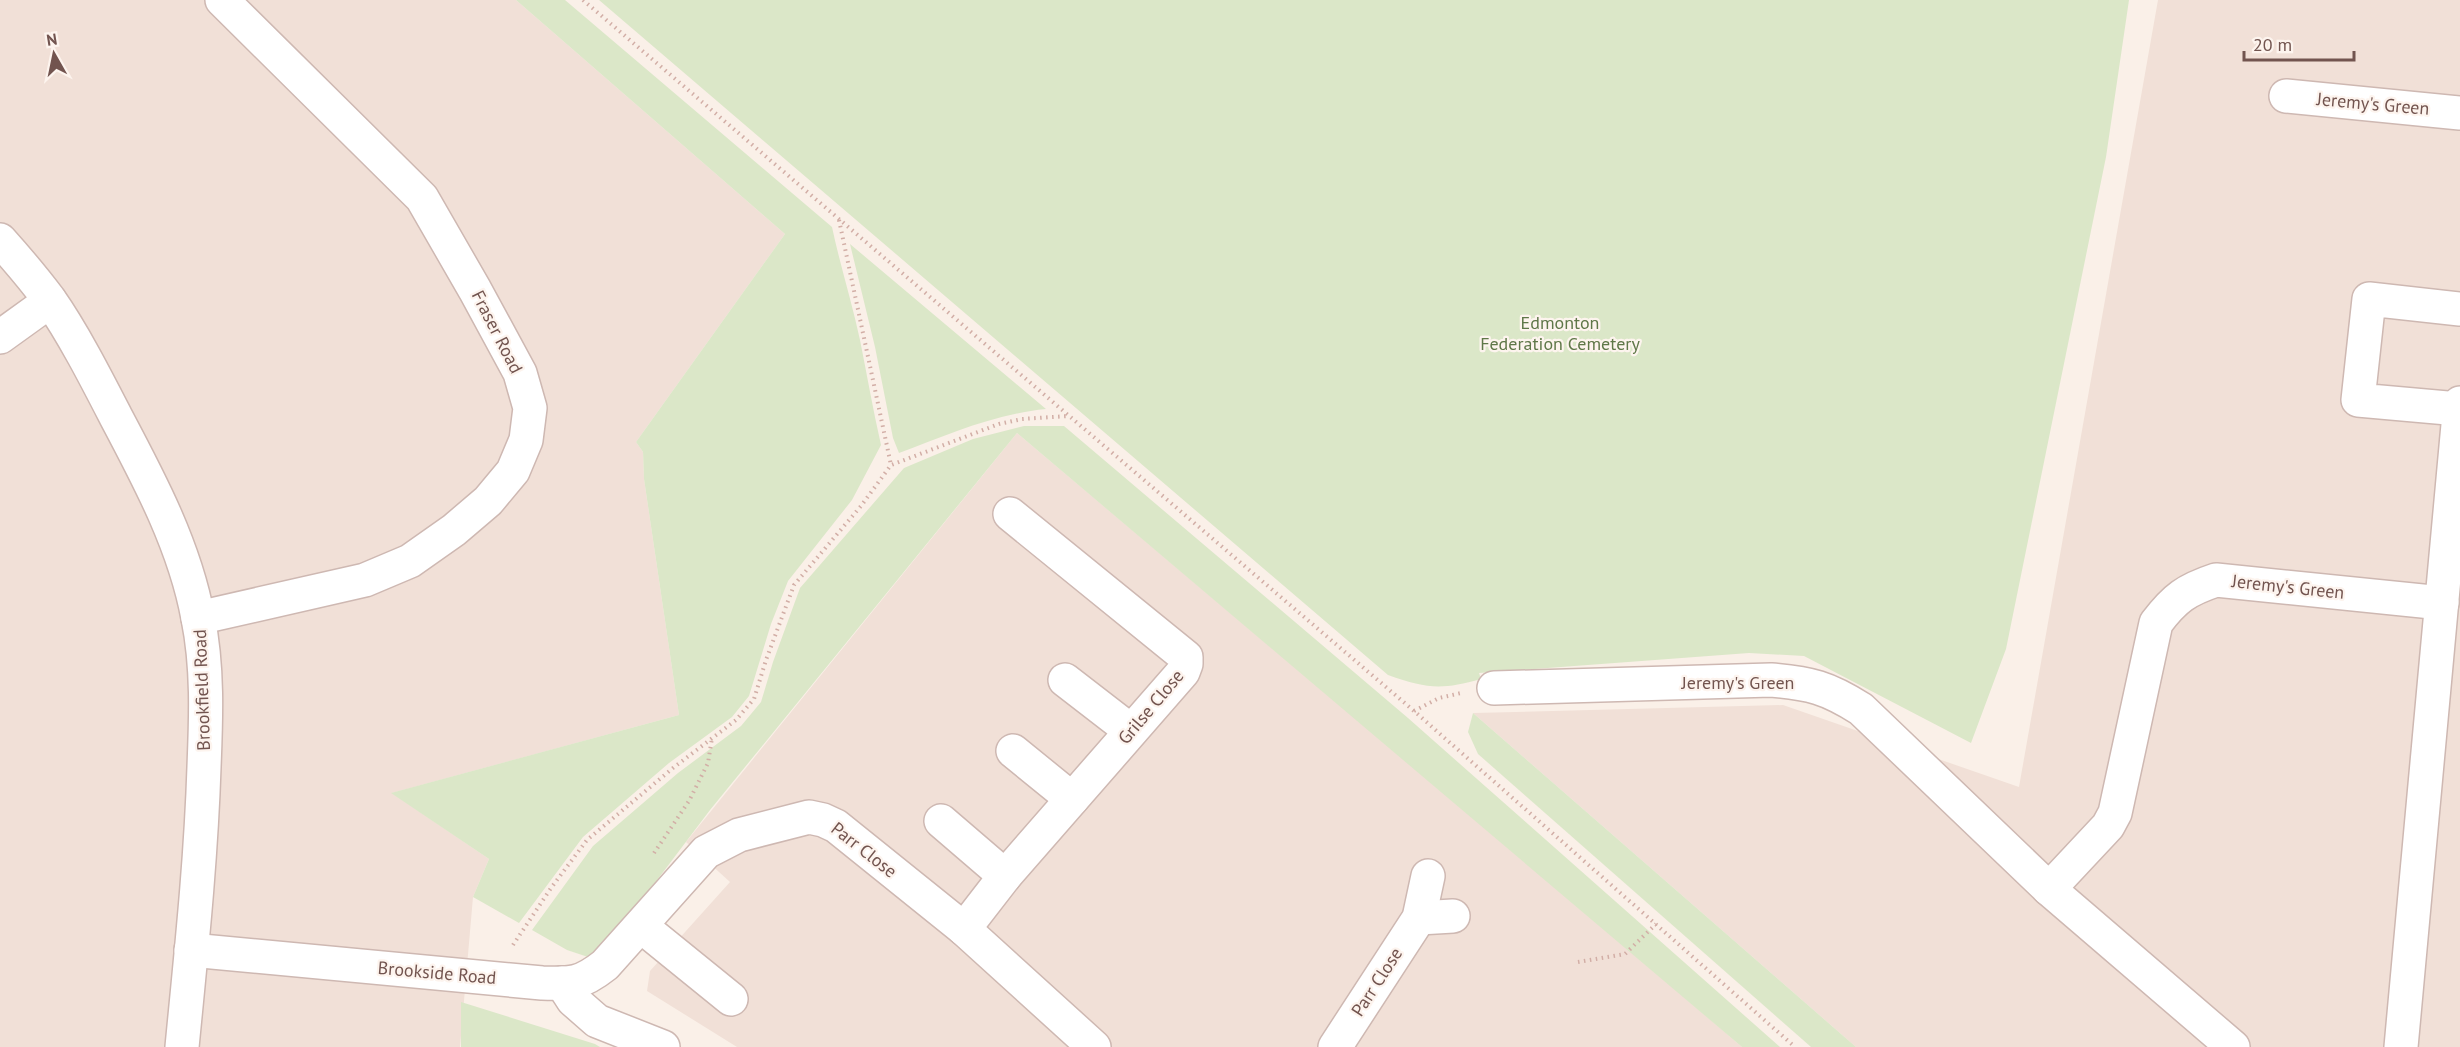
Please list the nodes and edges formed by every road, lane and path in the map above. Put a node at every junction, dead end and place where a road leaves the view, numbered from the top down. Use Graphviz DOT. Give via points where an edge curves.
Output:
graph roads {
  1 [pos="222,0"];
  2 [pos="583,0"];
  3 [pos="2286,96"];
  4 [pos="2460,113"];
  5 [pos="839,220"];
  6 [pos="0,240"];
  7 [pos="50,301"];
  8 [pos="2460,309"];
  9 [pos="0,337"];
  10 [pos="2460,403"];
  11 [pos="2459,409"];
  12 [pos="1069,416"];
  13 [pos="891,465"];
  14 [pos="1010,514"];
  15 [pos="2442,603"];
  16 [pos="198,618"];
  17 [pos="1065,680"];
  18 [pos="1494,688"];
  19 [pos="1414,711"];
  20 [pos="1131,731"];
  21 [pos="1013,752"];
  22 [pos="1072,799"];
  23 [pos="941,821"];
  24 [pos="1005,876"];
  25 [pos="1428,876"];
  26 [pos="2049,889"];
  27 [pos="1453,916"];
  28 [pos="1419,918"];
  29 [pos="1656,924"];
  30 [pos="641,926"];
  31 [pos="964,929"];
  32 [pos="191,950"];
  33 [pos="1578,962"];
  34 [pos="487,978"];
  35 [pos="562,983"];
  36 [pos="730,999"];
  37 [pos="182,1047"];
  38 [pos="663,1047"];
  39 [pos="1094,1047"];
  40 [pos="1335,1047"];
  41 [pos="1795,1047"];
  42 [pos="2233,1047"];
  43 [pos="2401,1047"];
  1 -- 16 [label="street, Fraser Road" via="422,198 520,373 530,408 526,440 513,471 488,501 410,561 365,580"];
  2 -- 5 [label="path"];
  3 -- 4 [label="street, Jeremy's Green"];
  5 -- 12 [label="path"];
  5 -- 13 [label="path"];
  6 -- 7 [label="street, Brookfield Road"];
  7 -- 9 [label="street"];
  7 -- 16 [label="street, Brookfield Road" via="102,389 159,502 187,574"];
  8 -- 11 [label="street" via="2368,299 2358,400"];
  10 -- 11 [label="street"];
  11 -- 15 [label="street"];
  12 -- 13 [label="path" via="999,423"];
  12 -- 19 [label="path"];
  13 -- 34 [label="path" via="794,585 754,699 736,720 587,840"];
  14 -- 20 [label="street, Grilse Close" via="1186,657 1183,672"];
  15 -- 26 [label="street, Jeremy's Green" via="2216,580 2190,589 2172,602 2156,623 2115,813 2108,826"];
  15 -- 43 [label="street"];
  16 -- 32 [label="street, Brookfield Road" via="206,719 202,836"];
  17 -- 20 [label="street"];
  18 -- 19 [label="path" via="1438,698"];
  18 -- 26 [label="street, Jeremy's Green" via="1771,680 1803,682 1835,693 1861,709"];
  19 -- 29 [label="path"];
  20 -- 22 [label="street, Grilse Close"];
  21 -- 22 [label="street"];
  22 -- 24 [label="street, Grilse Close"];
  23 -- 24 [label="street"];
  24 -- 31 [label="street, Grilse Close"];
  25 -- 28 [label="street, Parr Close"];
  26 -- 42 [label="street, Jeremy's Green"];
  27 -- 28 [label="street"];
  28 -- 40 [label="street, Parr Close"];
  29 -- 33 [label="path" via="1625,954"];
  29 -- 41 [label="path"];
  30 -- 31 [label="street, Parr Close" via="706,852 739,835 809,817 836,826"];
  30 -- 35 [label="street, Parr Close" via="587,979"];
  30 -- 36 [label="street"];
  31 -- 39 [label="street, Parr Close"];
  32 -- 34 [label="street, Brookside Road"];
  32 -- 37 [label="street, Brookfield Road"];
  34 -- 35 [label="street, Brookside Road"];
  35 -- 38 [label="street" via="573,1000 597,1021"];
}
